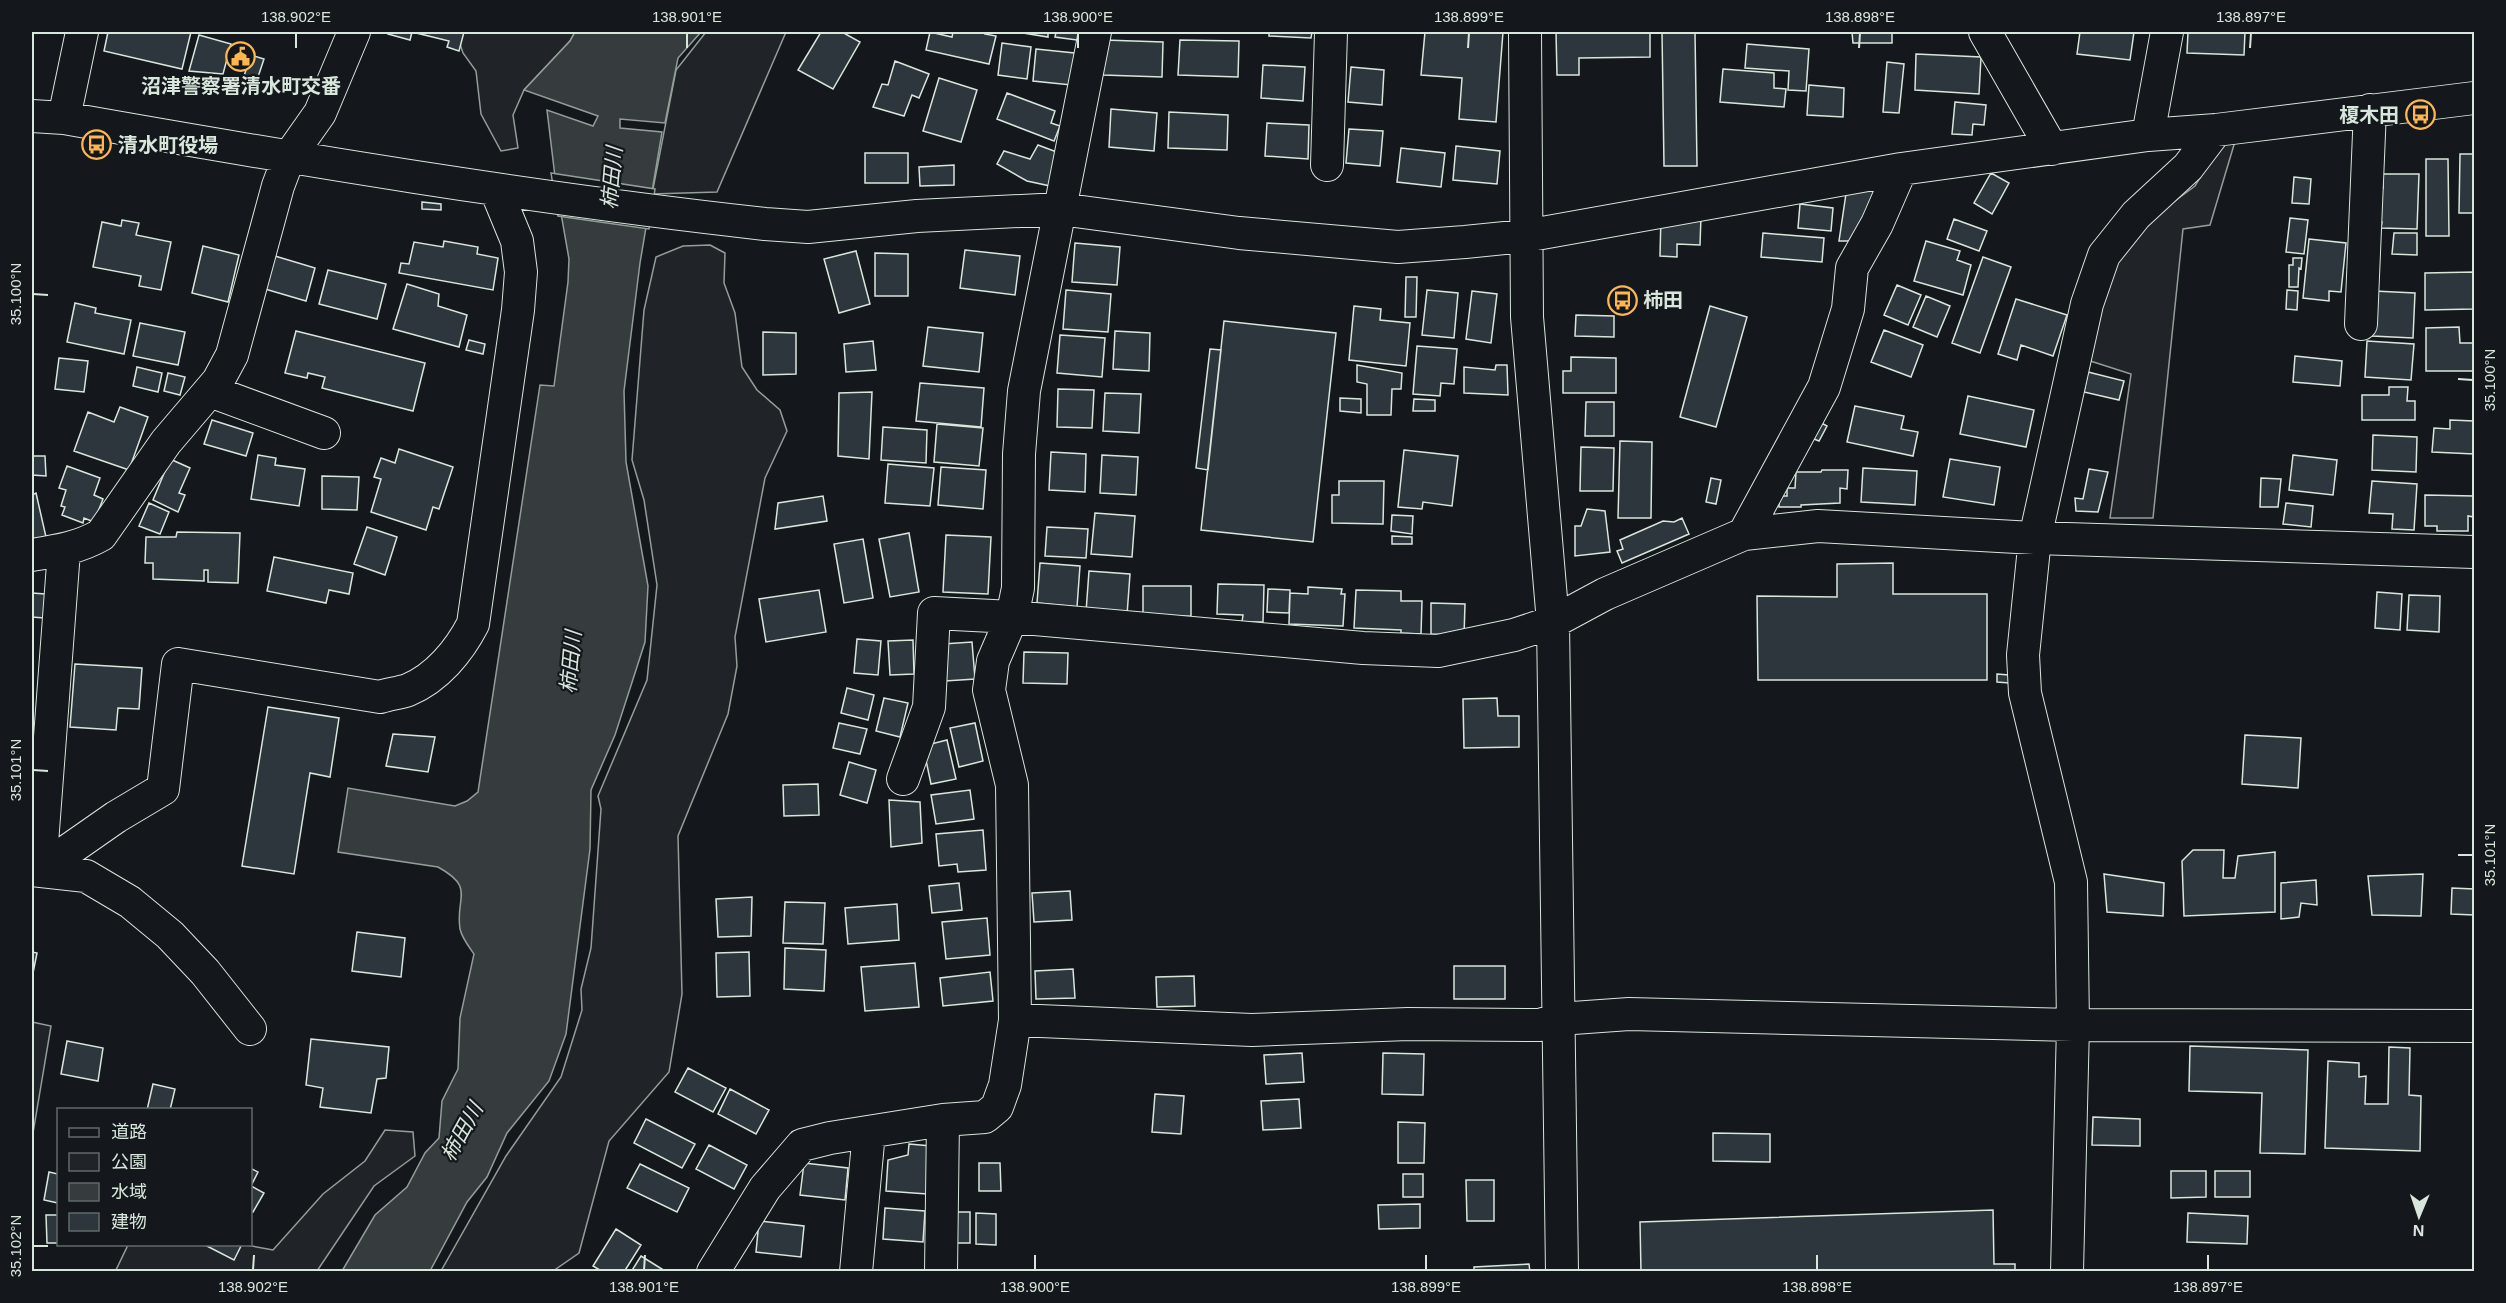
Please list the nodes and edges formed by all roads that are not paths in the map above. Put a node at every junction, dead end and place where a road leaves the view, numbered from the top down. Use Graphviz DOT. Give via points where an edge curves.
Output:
graph roads {
  1 [pos="82,32"];
  2 [pos="354,32"];
  3 [pos="1095,32"];
  4 [pos="1331,32"];
  5 [pos="1525,32"];
  6 [pos="1985,32"];
  7 [pos="2167,32"];
  8 [pos="2475,98"];
  9 [pos="2370,110"];
  10 [pos="32,116"];
  11 [pos="63,118"];
  12 [pos="2216,130"];
  13 [pos="2148,135"];
  14 [pos="2052,148"];
  15 [pos="289,157"];
  16 [pos="1327,165"];
  17 [pos="1901,170"];
  18 [pos="496,190"];
  19 [pos="1060,209"];
  20 [pos="1525,236"];
  21 [pos="2361,324"];
  22 [pos="210,390"];
  23 [pos="324,433"];
  24 [pos="1743,534"];
  25 [pos="2035,538"];
  26 [pos="64,550"];
  27 [pos="2475,552"];
  28 [pos="32,555"];
  29 [pos="1012,617"];
  30 [pos="1553,621"];
  31 [pos="903,779"];
  32 [pos="36,870"];
  33 [pos="1559,1019"];
  34 [pos="1015,1020"];
  35 [pos="2073,1025"];
  36 [pos="2475,1026"];
  37 [pos="250,1029"];
  38 [pos="943,1120"];
  39 [pos="869,1132"];
  40 [pos="712,1272"];
  41 [pos="856,1272"];
  42 [pos="941,1272"];
  43 [pos="1562,1272"];
  44 [pos="2067,1272"];
  1 -- 11 [label="street"];
  2 -- 15 [label="street" via="320,113"];
  3 -- 19 [label="street"];
  4 -- 16 [label="street"];
  5 -- 20 [label="street"];
  6 -- 14 [label="street"];
  7 -- 13 [label="street"];
  8 -- 9 [label="street"];
  9 -- 12 [label="street"];
  9 -- 21 [label="street"];
  10 -- 11 [label="street"];
  11 -- 15 [label="street"];
  12 -- 13 [label="street"];
  12 -- 25 [label="street" via="2188,167 2136,215 2104,255 2086,304"];
  13 -- 14 [label="street"];
  14 -- 17 [label="street"];
  15 -- 18 [label="street"];
  15 -- 22 [label="street" via="232,355"];
  17 -- 20 [label="street"];
  17 -- 24 [label="street" via="1852,268 1848,309 1824,387"];
  18 -- 19 [label="street" via="808,227 916,216"];
  18 -- 32 [label="street" via="517,241 521,272 473,624 464,642 437,673 408,690 380,697 178,664 163,789"];
  19 -- 20 [label="street" via="1239,233 1398,247"];
  19 -- 29 [label="street" via="1024,391 1019,453 1018,588"];
  20 -- 30 [label="street" via="1527,317"];
  22 -- 23 [label="street"];
  22 -- 26 [label="street" via="166,442 101,535"];
  24 -- 25 [label="street" via="1818,526"];
  24 -- 30 [label="street"];
  25 -- 27 [label="street"];
  25 -- 35 [label="street" via="2023,655 2025,693 2071,882"];
  26 -- 28 [label="street"];
  26 -- 32 [label="street"];
  29 -- 30 [label="street" via="1438,651 1514,635"];
  29 -- 31 [label="street" via="934,613 929,707"];
  29 -- 34 [label="street" via="993,661 990,690 1012,785"];
  30 -- 33 [label="street"];
  32 -- 37 [label="street" via="86,876 130,902 170,935 205,972"];
  33 -- 34 [label="street" via="1539,1025 1408,1024 1252,1030"];
  33 -- 35 [label="street" via="1629,1014"];
  33 -- 43 [label="street"];
  34 -- 38 [label="street" via="1005,1085 997,1107 985,1117"];
  35 -- 36 [label="street"];
  35 -- 44 [label="street"];
  38 -- 39 [label="street"];
  38 -- 42 [label="street"];
  39 -- 40 [label="street" via="802,1145 765,1188"];
  39 -- 41 [label="street"];
}
